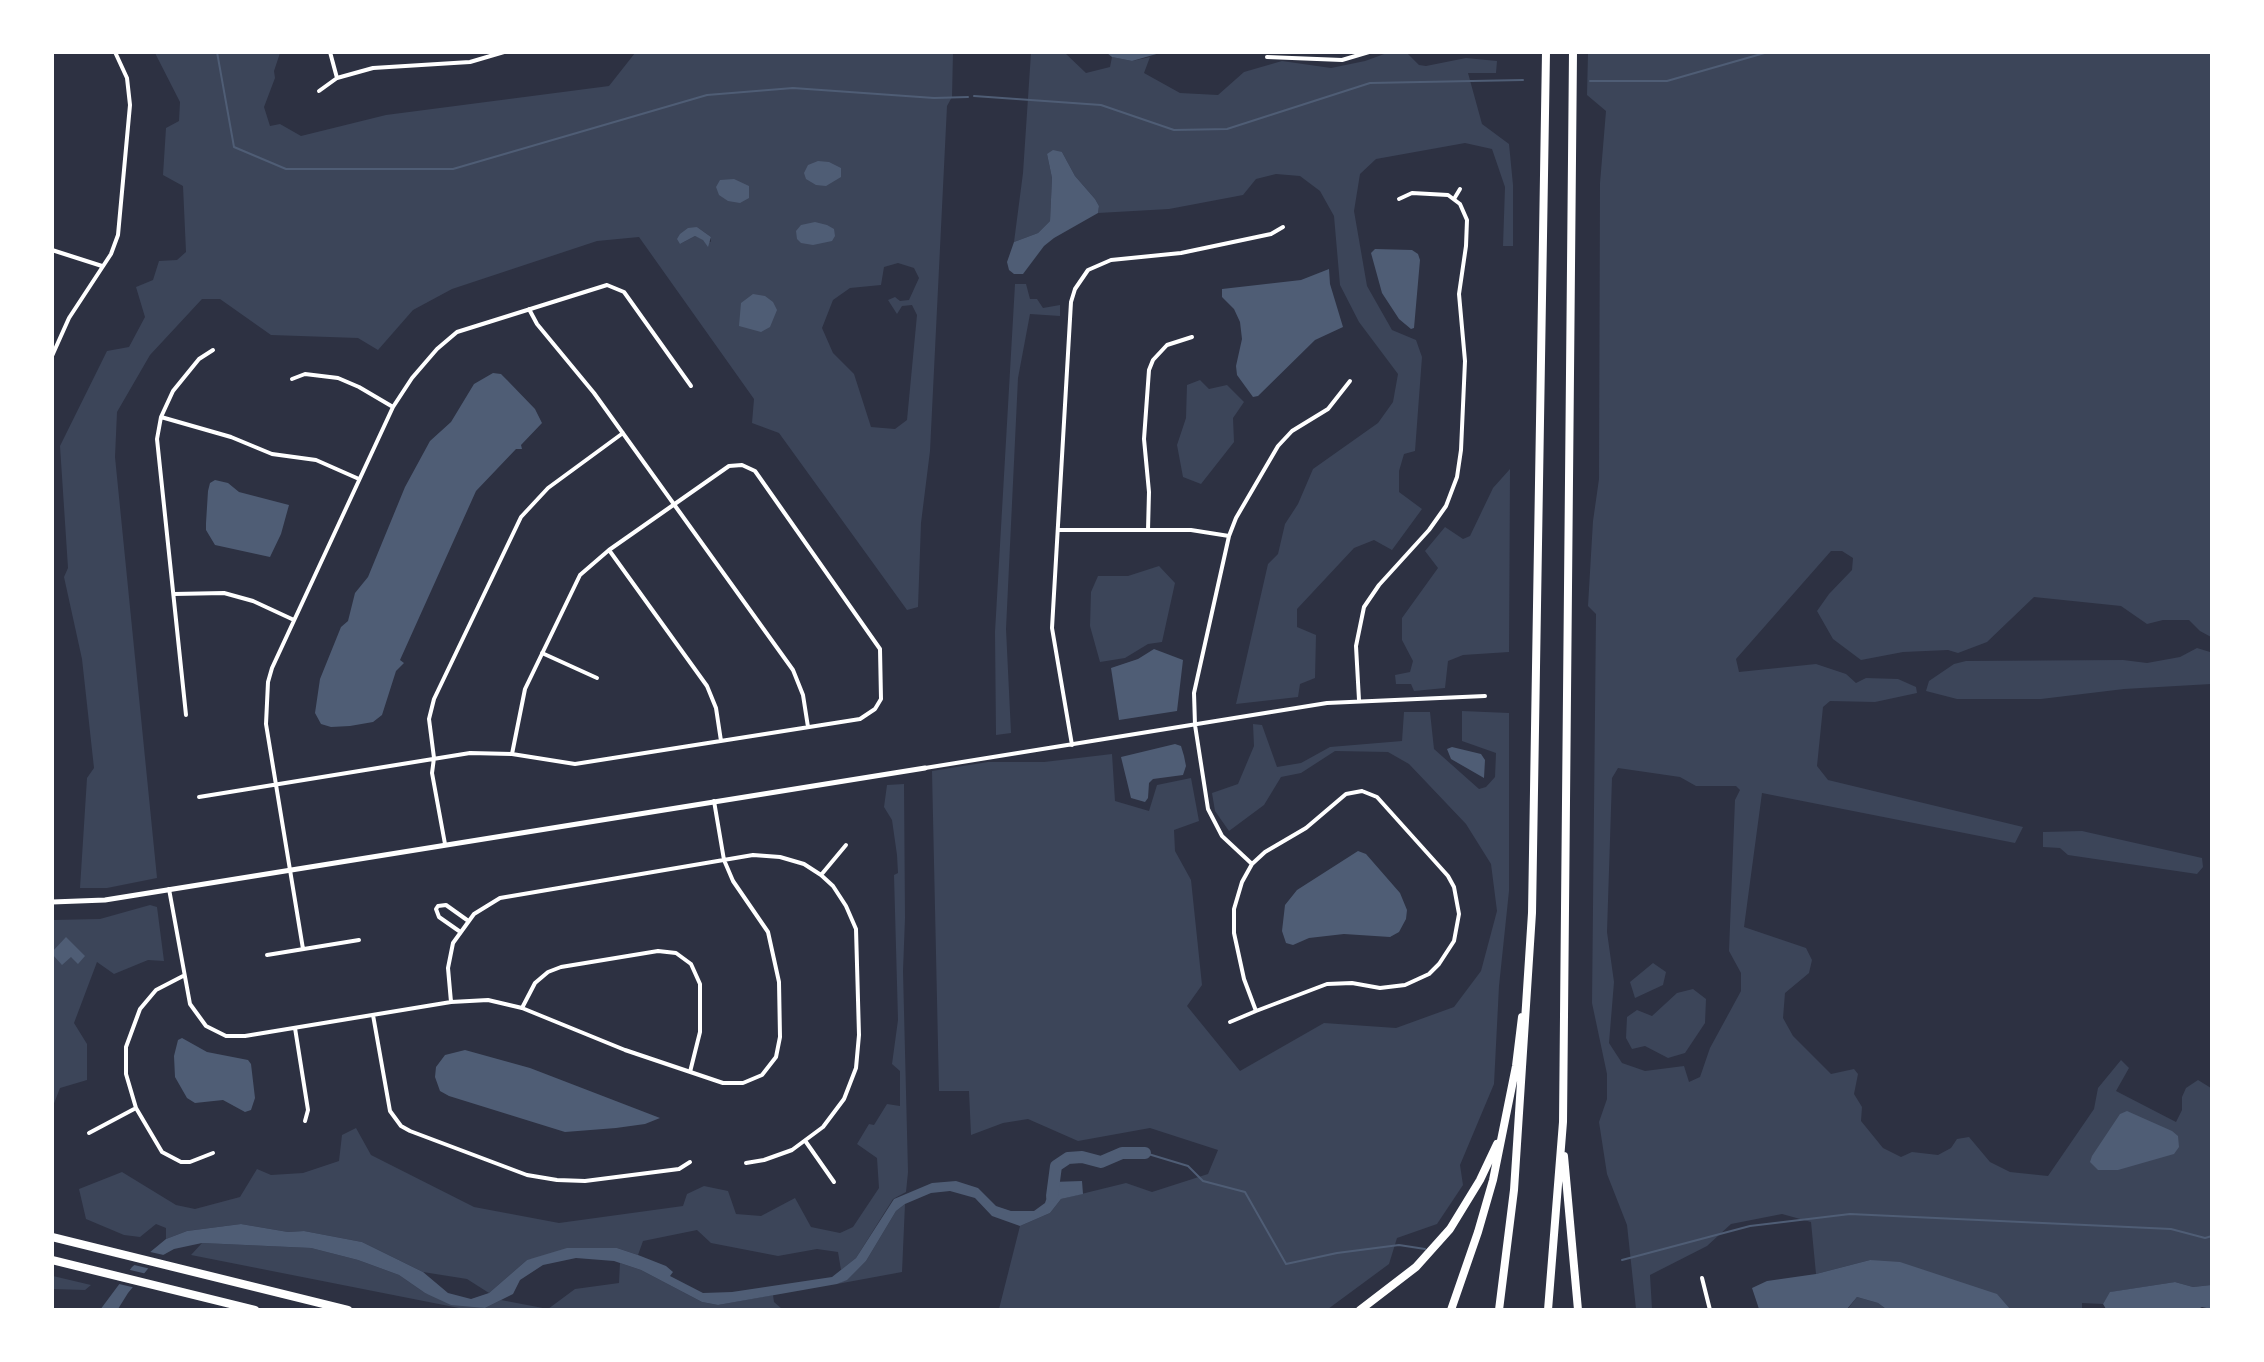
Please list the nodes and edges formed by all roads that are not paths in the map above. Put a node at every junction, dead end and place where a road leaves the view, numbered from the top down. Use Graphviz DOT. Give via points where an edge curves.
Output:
graph roads {
  1 [pos="115,52"];
  2 [pos="330,52"];
  3 [pos="504,52"];
  4 [pos="1369,52"];
  5 [pos="1546,52"];
  6 [pos="1573,52"];
  7 [pos="1267,57"];
  8 [pos="337,78"];
  9 [pos="319,91"];
  10 [pos="1460,189"];
  11 [pos="1399,199"];
  12 [pos="1454,199"];
  13 [pos="1283,227"];
  14 [pos="52,249"];
  15 [pos="102,266"];
  16 [pos="529,309"];
  17 [pos="1192,338"];
  18 [pos="213,350"];
  19 [pos="52,356"];
  20 [pos="292,379"];
  21 [pos="1350,381"];
  22 [pos="691,386"];
  23 [pos="393,407"];
  24 [pos="161,417"];
  25 [pos="623,433"];
  26 [pos="359,479"];
  27 [pos="674,504"];
  28 [pos="1059,530"];
  29 [pos="1148,530"];
  30 [pos="1229,536"];
  31 [pos="609,550"];
  32 [pos="174,594"];
  33 [pos="294,620"];
  34 [pos="542,652"];
  35 [pos="597,678"];
  36 [pos="1485,696"];
  37 [pos="1359,700"];
  38 [pos="186,715"];
  39 [pos="1195,725"];
  40 [pos="808,727"];
  41 [pos="721,741"];
  42 [pos="1072,745"];
  43 [pos="512,754"];
  44 [pos="434,758"];
  45 [pos="925,768"];
  46 [pos="276,784"];
  47 [pos="198,797"];
  48 [pos="714,801"];
  49 [pos="445,844"];
  50 [pos="846,845"];
  51 [pos="724,860"];
  52 [pos="1252,864"];
  53 [pos="290,870"];
  54 [pos="821,875"];
  55 [pos="169,889"];
  56 [pos="52,902"];
  57 [pos="1532,913"];
  58 [pos="467,920"];
  59 [pos="459,931"];
  60 [pos="359,940"];
  61 [pos="303,949"];
  62 [pos="267,955"];
  63 [pos="183,976"];
  64 [pos="451,1002"];
  65 [pos="522,1008"];
  66 [pos="1256,1011"];
  67 [pos="373,1015"];
  68 [pos="1230,1022"];
  69 [pos="295,1028"];
  70 [pos="690,1072"];
  71 [pos="136,1108"];
  72 [pos="305,1121"];
  73 [pos="1563,1122"];
  74 [pos="1503,1126"];
  75 [pos="89,1133"];
  76 [pos="806,1142"];
  77 [pos="213,1153"];
  78 [pos="690,1162"];
  79 [pos="746,1163"];
  80 [pos="834,1182"];
  81 [pos="52,1237"];
  82 [pos="52,1260"];
  83 [pos="1702,1278"];
  84 [pos="255,1310"];
  85 [pos="348,1310"];
  86 [pos="1360,1310"];
  87 [pos="1451,1310"];
  88 [pos="1499,1310"];
  89 [pos="1548,1310"];
  90 [pos="1578,1310"];
  91 [pos="1710,1310"];
  1 -- 15 [label="street" via="127,78 130,105 120,224 115,245"];
  2 -- 8 [label="street"];
  3 -- 8 [label="street" via="470,62 373,68"];
  4 -- 7 [label="street" via="1342,60"];
  5 -- 57 [label="highway"];
  6 -- 73 [label="highway"];
  8 -- 9 [label="street"];
  10 -- 12 [label="street"];
  11 -- 12 [label="street" via="1412,194 1441,194"];
  12 -- 37 [label="street" via="1467,220 1459,294 1465,361 1459,464 1452,490 1438,517 1364,607 1357,639"];
  13 -- 28 [label="street" via="1271,234 1181,253 1111,260 1099,264 1081,279 1071,302"];
  14 -- 15 [label="street"];
  15 -- 19 [label="street" via="69,318"];
  16 -- 22 [label="street" via="600,286 614,286 624,292"];
  16 -- 23 [label="street" via="468,328 447,339 412,378"];
  16 -- 25 [label="street"];
  17 -- 29 [label="street" via="1167,345 1149,370 1144,439"];
  18 -- 24 [label="street" via="199,359 173,391"];
  20 -- 23 [label="street" via="305,374 338,378"];
  21 -- 30 [label="street" via="1328,409 1292,431 1278,446"];
  23 -- 26 [label="street"];
  24 -- 26 [label="street" via="231,437 272,454 316,460"];
  24 -- 32 [label="street" via="157,450"];
  25 -- 27 [label="street"];
  25 -- 44 [label="street" via="538,496 512,530 434,699 429,728"];
  26 -- 33 [label="street"];
  27 -- 31 [label="street"];
  27 -- 40 [label="street" via="793,670 803,695"];
  27 -- 40 [label="street" via="729,466 742,465 755,471 878,643 882,689 875,709 860,719"];
  28 -- 29 [label="street"];
  28 -- 42 [label="street" via="1052,639"];
  29 -- 30 [label="street" via="1191,530"];
  30 -- 39 [label="street" via="1194,693"];
  31 -- 34 [label="street" via="574,585"];
  31 -- 41 [label="street" via="707,686 716,708"];
  32 -- 33 [label="street" via="224,593 254,601"];
  32 -- 38 [label="street"];
  33 -- 46 [label="street" via="272,668 266,695 266,723"];
  34 -- 35 [label="street"];
  34 -- 43 [label="street" via="522,699"];
  36 -- 37 [label="street"];
  37 -- 39 [label="street"];
  39 -- 42 [label="street"];
  39 -- 52 [label="street" via="1205,798 1213,822"];
  40 -- 41 [label="street"];
  41 -- 43 [label="street" via="575,764"];
  42 -- 45 [label="street"];
  43 -- 44 [label="street" via="470,753"];
  44 -- 46 [label="street"];
  44 -- 49 [label="street" via="432,773"];
  45 -- 48 [label="street"];
  46 -- 47 [label="street"];
  46 -- 53 [label="street"];
  48 -- 49 [label="street"];
  48 -- 51 [label="street"];
  49 -- 53 [label="street"];
  50 -- 54 [label="street"];
  51 -- 54 [label="street" via="753,855 780,857 804,864"];
  51 -- 58 [label="street" via="512,894 491,902"];
  51 -- 70 [label="street" via="733,881 768,932 779,982 780,1037 776,1057 762,1075 752,1080 732,1084"];
  52 -- 66 [label="street" via="1237,894 1233,922 1244,979"];
  52 -- 66 [label="street" via="1275,845 1306,828 1346,794 1362,791 1377,797 1442,867 1454,887 1458,921 1454,941 1439,964 1418,980 1392,988 1340,982 1316,987"];
  53 -- 55 [label="street"];
  53 -- 61 [label="street"];
  54 -- 76 [label="street" via="840,895 856,929 859,1054 844,1099 829,1121"];
  55 -- 56 [label="street" via="105,900"];
  55 -- 63 [label="street"];
  57 -- 74 [label="highway" via="1516,1066"];
  57 -- 88 [label="highway" via="1514,1190"];
  58 -- 59 [label="street"];
  58 -- 59 [label="street" via="446,905 438,906 439,917"];
  59 -- 64 [label="street" via="448,968"];
  60 -- 61 [label="street"];
  61 -- 62 [label="street"];
  63 -- 69 [label="street" via="190,1004 216,1033 235,1037"];
  63 -- 71 [label="street" via="156,990 140,1009 132,1027 126,1047 126,1074"];
  64 -- 65 [label="street" via="488,1000"];
  64 -- 67 [label="street"];
  65 -- 70 [label="street"];
  65 -- 70 [label="street" via="534,983 548,972 668,951 683,958 697,974 700,1032"];
  66 -- 68 [label="street"];
  67 -- 69 [label="street"];
  67 -- 78 [label="street" via="390,1111 410,1131 527,1175 557,1180 597,1180 679,1169"];
  69 -- 72 [label="street" via="308,1110"];
  71 -- 75 [label="street"];
  71 -- 77 [label="street" via="156,1145 171,1158 190,1162"];
  73 -- 89 [label="highway"];
  73 -- 90 [label="highway"];
  74 -- 86 [label="highway" via="1480,1180 1450,1229 1416,1267"];
  74 -- 87 [label="highway" via="1479,1232"];
  76 -- 79 [label="street" via="779,1156"];
  76 -- 80 [label="street"];
  81 -- 85 [label="highway"];
  82 -- 84 [label="highway"];
  83 -- 91 [label="street"];
}
